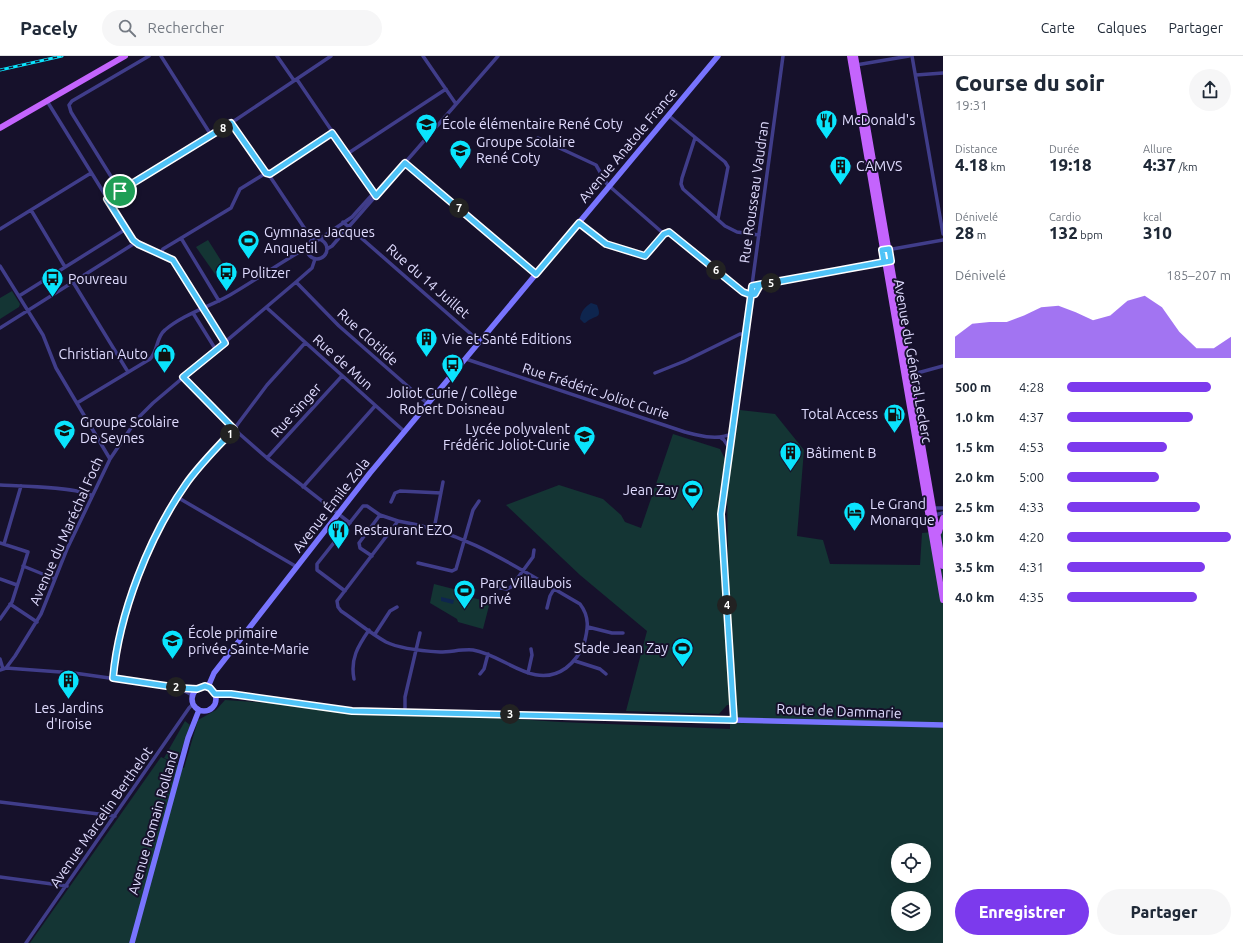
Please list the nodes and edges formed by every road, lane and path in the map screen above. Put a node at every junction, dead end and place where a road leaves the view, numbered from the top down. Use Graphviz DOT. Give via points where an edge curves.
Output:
graph roads {
  1 [pos="125,56"];
  2 [pos="149,56"];
  3 [pos="161,56"];
  4 [pos="277,56"];
  5 [pos="331,56"];
  6 [pos="423,56"];
  7 [pos="498,56"];
  8 [pos="718,56"];
  9 [pos="783,56"];
  10 [pos="850,56"];
  11 [pos="855,56"];
  12 [pos="909,56"];
  13 [pos="912,56"];
  14 [pos="856,65"];
  15 [pos="943,73"];
  16 [pos="916,75"];
  17 [pos="295,80"];
  18 [pos="446,89"];
  19 [pos="47,101"];
  20 [pos="456,104"];
  21 [pos="668,115"];
  22 [pos="231,123"];
  23 [pos="0,128"];
  24 [pos="332,133"];
  25 [pos="211,135"];
  26 [pos="538,138"];
  27 [pos="695,138"];
  28 [pos="347,154"];
  29 [pos="405,163"];
  30 [pos="91,173"];
  31 [pos="266,173"];
  32 [pos="610,186"];
  33 [pos="120,191"];
  34 [pos="375,196"];
  35 [pos="107,199"];
  36 [pos="31,210"];
  37 [pos="718,219"];
  38 [pos="343,222"];
  39 [pos="579,223"];
  40 [pos="350,225"];
  41 [pos="0,229"];
  42 [pos="126,229"];
  43 [pos="664,234"];
  44 [pos="943,234"];
  45 [pos="758,235"];
  46 [pos="181,238"];
  47 [pos="318,240"];
  48 [pos="943,240"];
  49 [pos="313,241"];
  50 [pos="135,243"];
  51 [pos="169,246"];
  52 [pos="326,249"];
  53 [pos="307,250"];
  54 [pos="886,250"];
  55 [pos="160,254"];
  56 [pos="167,257"];
  57 [pos="315,259"];
  58 [pos="891,261"];
  59 [pos="884,262"];
  60 [pos="0,266"];
  61 [pos="65,267"];
  62 [pos="536,274"];
  63 [pos="73,282"];
  64 [pos="296,282"];
  65 [pos="760,285"];
  66 [pos="752,286"];
  67 [pos="751,295"];
  68 [pos="19,296"];
  69 [pos="219,301"];
  70 [pos="202,308"];
  71 [pos="267,308"];
  72 [pos="28,310"];
  73 [pos="193,313"];
  74 [pos="0,328"];
  75 [pos="745,334"];
  76 [pos="480,342"];
  77 [pos="225,343"];
  78 [pos="305,343"];
  79 [pos="216,350"];
  80 [pos="466,359"];
  81 [pos="943,366"];
  82 [pos="128,372"];
  83 [pos="655,373"];
  84 [pos="342,376"];
  85 [pos="909,376"];
  86 [pos="183,377"];
  87 [pos="77,403"];
  88 [pos="428,404"];
  89 [pos="375,406"];
  90 [pos="234,429"];
  91 [pos="405,432"];
  92 [pos="733,433"];
  93 [pos="720,438"];
  94 [pos="730,449"];
  95 [pos="267,458"];
  96 [pos="110,459"];
  97 [pos="443,482"];
  98 [pos="0,485"];
  99 [pos="21,486"];
  100 [pos="302,487"];
  101 [pos="441,493"];
  102 [pos="92,496"];
  103 [pos="177,498"];
  104 [pos="479,501"];
  105 [pos="391,502"];
  106 [pos="929,506"];
  107 [pos="943,508"];
  108 [pos="943,513"];
  109 [pos="338,514"];
  110 [pos="380,516"];
  111 [pos="931,516"];
  112 [pos="943,518"];
  113 [pos="398,521"];
  114 [pos="350,523"];
  115 [pos="434,529"];
  116 [pos="938,538"];
  117 [pos="465,540"];
  118 [pos="2,543"];
  119 [pos="534,550"];
  120 [pos="372,556"];
  121 [pos="418,563"];
  122 [pos="23,566"];
  123 [pos="943,566"];
  124 [pos="297,567"];
  125 [pos="523,572"];
  126 [pos="55,579"];
  127 [pos="1,580"];
  128 [pos="0,584"];
  129 [pos="17,585"];
  130 [pos="495,587"];
  131 [pos="554,589"];
  132 [pos="345,591"];
  133 [pos="943,600"];
  134 [pos="10,604"];
  135 [pos="397,607"];
  136 [pos="547,608"];
  137 [pos="0,619"];
  138 [pos="37,622"];
  139 [pos="588,626"];
  140 [pos="369,630"];
  141 [pos="623,632"];
  142 [pos="420,633"];
  143 [pos="375,634"];
  144 [pos="417,648"];
  145 [pos="531,649"];
  146 [pos="488,654"];
  147 [pos="0,659"];
  148 [pos="575,661"];
  149 [pos="3,669"];
  150 [pos="528,673"];
  151 [pos="480,674"];
  152 [pos="606,674"];
  153 [pos="113,678"];
  154 [pos="354,679"];
  155 [pos="208,687"];
  156 [pos="180,688"];
  157 [pos="197,689"];
  158 [pos="215,694"];
  159 [pos="192,695"];
  160 [pos="193,704"];
  161 [pos="199,710"];
  162 [pos="405,711"];
  163 [pos="734,720"];
  164 [pos="943,726"];
  165 [pos="0,802"];
  166 [pos="115,816"];
  167 [pos="0,877"];
  168 [pos="67,886"];
  169 [pos="26,943"];
  170 [pos="132,943"];
  1 -- 19 [label="main road"];
  2 -- 33 [label="street" via="109,78 69,105"];
  3 -- 25 [label="street"];
  4 -- 17 [label="street"];
  5 -- 17 [label="street"];
  6 -- 18 [label="street"];
  7 -- 20 [label="street"];
  8 -- 21 [label="main road, Avenue Anatole France"];
  9 -- 45 [label="street, Rue Rousseau Vaudran"];
  10 -- 54 [label="main road, Avenue du Général Leclerc"];
  11 -- 14 [label="main road, Avenue du Général Leclerc"];
  12 -- 14 [label="street"];
  13 -- 16 [label="street"];
  14 -- 54 [label="main road, Avenue du Général Leclerc"];
  15 -- 16 [label="street"];
  16 -- 44 [label="street"];
  17 -- 22 [label="street"];
  17 -- 24 [label="street"];
  18 -- 20 [label="street"];
  18 -- 28 [label="street"];
  19 -- 23 [label="main road"];
  19 -- 30 [label="street"];
  20 -- 29 [label="street"];
  21 -- 27 [label="street"];
  21 -- 32 [label="main road, Avenue Anatole France"];
  22 -- 25 [label="street"];
  22 -- 31 [label="street"];
  24 -- 28 [label="street"];
  24 -- 31 [label="street" via="270,174"];
  25 -- 33 [label="street"];
  26 -- 32 [label="street" via="596,165"];
  27 -- 37 [label="street" via="728,167"];
  27 -- 37 [label="street" via="681,184 686,193"];
  28 -- 34 [label="street"];
  29 -- 34 [label="street"];
  29 -- 62 [label="street"];
  30 -- 35 [label="street"];
  30 -- 36 [label="street"];
  31 -- 46 [label="street" via="240,189 231,208"];
  31 -- 49 [label="street"];
  32 -- 39 [label="main road, Avenue Anatole France"];
  32 -- 43 [label="street"];
  33 -- 35 [label="street"];
  34 -- 38 [label="street" via="371,196 352,217"];
  34 -- 40 [label="street"];
  35 -- 42 [label="street"];
  36 -- 41 [label="street"];
  36 -- 61 [label="street"];
  37 -- 45 [label="street" via="737,232"];
  38 -- 40 [label="street, Rue du 14 Juillet"];
  38 -- 47 [label="street"];
  39 -- 43 [label="street" via="606,244 645,256"];
  39 -- 62 [label="main road, Avenue Anatole France"];
  40 -- 52 [label="street" via="332,246"];
  40 -- 76 [label="street, Rue du 14 Juillet"];
  42 -- 50 [label="street"];
  42 -- 61 [label="street"];
  43 -- 67 [label="street" via="669,232 743,292"];
  45 -- 66 [label="street, Rue Rousseau Vaudran"];
  46 -- 51 [label="street"];
  46 -- 69 [label="street"];
  47 -- 49 [label="street"];
  47 -- 52 [label="street" via="324,243"];
  48 -- 54 [label="street"];
  49 -- 53 [label="street" via="308,244"];
  50 -- 55 [label="street"];
  50 -- 63 [label="street"];
  51 -- 55 [label="street" via="162,249"];
  51 -- 56 [label="street"];
  52 -- 57 [label="street" via="323,257"];
  53 -- 57 [label="street"];
  53 -- 69 [label="street" via="301,251"];
  54 -- 58 [label="main road, Avenue du Général Leclerc"];
  54 -- 59 [label="main road, Avenue du Général Leclerc"];
  55 -- 56 [label="street"];
  56 -- 70 [label="street" via="173,260"];
  57 -- 64 [label="street, Avenue du Maréchal Foch" via="312,268"];
  58 -- 59 [label="street"];
  58 -- 85 [label="main road, Avenue du Général Leclerc"];
  59 -- 65 [label="street"];
  59 -- 106 [label="main road, Avenue du Général Leclerc"];
  60 -- 68 [label="street"];
  61 -- 68 [label="street"];
  62 -- 76 [label="main road, Avenue Anatole France"];
  63 -- 72 [label="street"];
  63 -- 82 [label="street"];
  64 -- 71 [label="street, Avenue du Maréchal Foch"];
  64 -- 88 [label="street, Rue Clotilde" via="339,326"];
  65 -- 66 [label="street"];
  65 -- 67 [label="street" via="755,294"];
  66 -- 67 [label="street, Rue Rousseau Vaudran"];
  67 -- 75 [label="street, Rue Rousseau Vaudran"];
  68 -- 72 [label="street"];
  69 -- 70 [label="street"];
  70 -- 73 [label="street"];
  70 -- 77 [label="street"];
  71 -- 77 [label="street, Avenue du Maréchal Foch"];
  71 -- 78 [label="street, Rue de Mun"];
  72 -- 74 [label="street"];
  72 -- 87 [label="street" via="43,335 56,368"];
  73 -- 79 [label="street"];
  73 -- 82 [label="street" via="163,332 154,354"];
  75 -- 83 [label="street"];
  75 -- 92 [label="street, Rue Rousseau Vaudran"];
  76 -- 80 [label="main road, Avenue Émile Zola"];
  77 -- 79 [label="street, Avenue du Maréchal Foch"];
  78 -- 84 [label="street, Rue de Mun"];
  78 -- 90 [label="street" via="267,385"];
  79 -- 86 [label="street, Avenue du Maréchal Foch"];
  80 -- 88 [label="main road, Avenue Émile Zola"];
  80 -- 93 [label="street, Rue Frédéric Joliot Curie" via="685,432"];
  81 -- 85 [label="street"];
  82 -- 87 [label="street"];
  84 -- 89 [label="street, Rue de Mun"];
  84 -- 95 [label="street, Rue Singer"];
  85 -- 106 [label="main road, Avenue du Général Leclerc"];
  86 -- 90 [label="street"];
  86 -- 96 [label="street, Avenue du Maréchal Foch" via="136,419"];
  87 -- 96 [label="street"];
  88 -- 91 [label="main road, Avenue Émile Zola"];
  89 -- 91 [label="street, Rue de Mun"];
  89 -- 100 [label="street"];
  90 -- 95 [label="street"];
  90 -- 103 [label="street" via="198,469"];
  91 -- 109 [label="main road, Avenue Émile Zola"];
  92 -- 93 [label="street, Rue Frédéric Joliot Curie"];
  92 -- 94 [label="street, Rue Rousseau Vaudran"];
  93 -- 94 [label="street"];
  94 -- 163 [label="street, Rue Rousseau Vaudran" via="721,514"];
  95 -- 100 [label="street"];
  96 -- 102 [label="street, Avenue du Maréchal Foch"];
  97 -- 101 [label="street"];
  98 -- 99 [label="street"];
  99 -- 102 [label="street" via="87,493"];
  99 -- 118 [label="street"];
  100 -- 109 [label="street"];
  101 -- 105 [label="street" via="400,491 395,493"];
  101 -- 115 [label="street"];
  102 -- 126 [label="street, Avenue du Maréchal Foch"];
  103 -- 124 [label="street"];
  103 -- 153 [label="street" via="152,546 128,605"];
  104 -- 117 [label="street" via="473,510"];
  106 -- 107 [label="street"];
  106 -- 111 [label="main road, Avenue du Général Leclerc"];
  108 -- 111 [label="street"];
  109 -- 114 [label="street"];
  109 -- 124 [label="main road, Avenue Émile Zola"];
  110 -- 113 [label="street"];
  110 -- 114 [label="street" via="364,506"];
  110 -- 120 [label="street" via="359,543 360,548"];
  111 -- 116 [label="main road, Avenue du Général Leclerc"];
  111 -- 133 [label="main road, Avenue du Général Leclerc"];
  112 -- 116 [label="main road"];
  113 -- 115 [label="street"];
  113 -- 120 [label="street"];
  114 -- 132 [label="street" via="317,564 317,570"];
  115 -- 117 [label="street"];
  116 -- 123 [label="main road, Avenue du Général Leclerc"];
  117 -- 121 [label="street" via="454,571"];
  117 -- 125 [label="street"];
  118 -- 122 [label="street" via="28,552"];
  119 -- 125 [label="street" via="533,557"];
  120 -- 132 [label="street"];
  122 -- 126 [label="street"];
  122 -- 129 [label="street"];
  124 -- 155 [label="main road, Avenue Émile Zola" via="210,678"];
  125 -- 130 [label="street" via="509,589"];
  125 -- 131 [label="street"];
  126 -- 138 [label="street, Avenue du Maréchal Foch"];
  127 -- 128 [label="street"];
  127 -- 129 [label="street"];
  129 -- 134 [label="street"];
  131 -- 136 [label="street"];
  131 -- 139 [label="street" via="580,604 585,611"];
  132 -- 140 [label="street" via="338,602 339,609"];
  134 -- 137 [label="street"];
  134 -- 138 [label="street"];
  135 -- 143 [label="street" via="390,612"];
  138 -- 149 [label="street, Avenue du Maréchal Foch"];
  139 -- 141 [label="street" via="612,633"];
  139 -- 148 [label="street" via="584,644"];
  140 -- 143 [label="street"];
  140 -- 154 [label="street" via="356,651 352,667"];
  142 -- 144 [label="street"];
  143 -- 144 [label="street" via="397,646"];
  144 -- 146 [label="street" via="440,652 472,650"];
  144 -- 162 [label="street" via="405,697"];
  145 -- 150 [label="street"];
  146 -- 150 [label="street"];
  146 -- 151 [label="street"];
  147 -- 149 [label="street"];
  148 -- 150 [label="street" via="550,675"];
  148 -- 152 [label="street" via="600,669"];
  149 -- 153 [label="street"];
  153 -- 156 [label="street"];
  155 -- 157 [label="main road"];
  155 -- 158 [label="main road"];
  156 -- 157 [label="street"];
  156 -- 159 [label="street"];
  157 -- 159 [label="main road"];
  158 -- 161 [label="main road" via="216,700 212,707 208,710"];
  158 -- 162 [label="main road, Route de Dammarie" via="352,711"];
  159 -- 160 [label="main road"];
  160 -- 161 [label="main road"];
  160 -- 166 [label="street, Avenue Marcelin Berthelot"];
  161 -- 170 [label="main road, Avenue Romain Rolland" via="188,738"];
  162 -- 163 [label="main road, Route de Dammarie"];
  163 -- 164 [label="main road, Route de Dammarie"];
  165 -- 166 [label="street"];
  166 -- 168 [label="street, Avenue Marcelin Berthelot"];
  167 -- 168 [label="street"];
  168 -- 169 [label="street, Avenue Marcelin Berthelot"];
}
